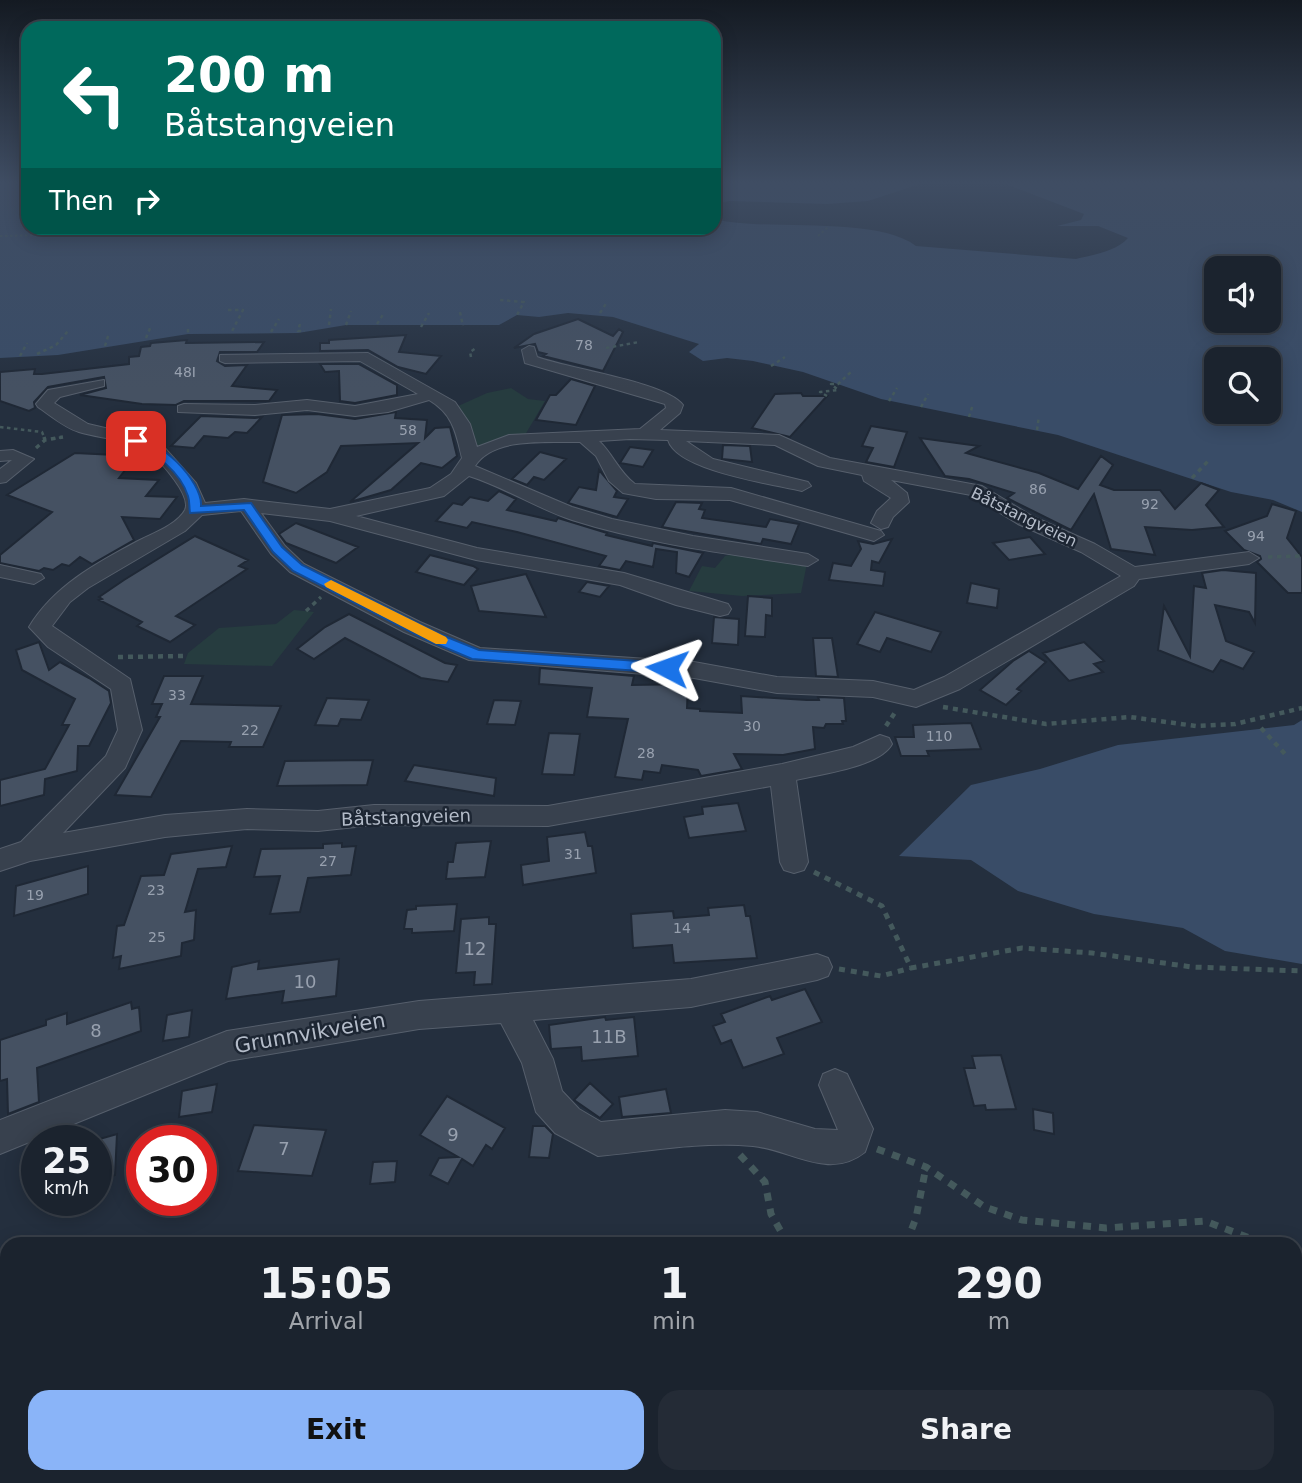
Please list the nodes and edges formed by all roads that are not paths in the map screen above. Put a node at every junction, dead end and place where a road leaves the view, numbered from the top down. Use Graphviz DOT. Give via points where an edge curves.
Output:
graph roads {
  1 [pos="529,350"];
  2 [pos="225,358"];
  3 [pos="98,383"];
  4 [pos="431,395"];
  5 [pos="184,409"];
  6 [pos="644,434"];
  7 [pos="676,436"];
  8 [pos="585,437"];
  9 [pos="0,456"];
  10 [pos="468,463"];
  11 [pos="867,470"];
  12 [pos="0,478"];
  13 [pos="802,486"];
  14 [pos="247,506"];
  15 [pos="195,510"];
  16 [pos="330,514"];
  17 [pos="1249,558"];
  18 [pos="808,560"];
  19 [pos="0,571"];
  20 [pos="1132,574"];
  21 [pos="34,578"];
  22 [pos="720,609"];
  23 [pos="880,744"];
  24 [pos="782,774"];
  25 [pos="30,850"];
  26 [pos="0,860"];
  27 [pos="794,862"];
  28 [pos="817,967"];
  29 [pos="510,1008"];
  30 [pos="835,1084"];
  31 [pos="0,1137"];
  1 -- 6 [label="street" via="530,360 555,370 626,385 675,404 674,410"];
  2 -- 4 [label="street" via="363,356"];
  3 -- 15 [label="street" via="54,393 44,404 82,428 157,450 190,487"];
  4 -- 5 [label="street" via="355,411 307,405"];
  4 -- 10 [label="street" via="457,414"];
  6 -- 7 [label="street, Båtstangveien"];
  6 -- 8 [label="street, Båtstangveien"];
  7 -- 11 [label="street, Båtstangveien" via="779,440 824,461"];
  7 -- 13 [label="street" via="679,447 707,463"];
  8 -- 10 [label="street, Båtstangveien" via="509,440 481,450"];
  8 -- 11 [label="street, Båtstangveien" via="629,489 656,494 731,494 878,529 901,497"];
  9 -- 12 [label="street" via="25,459"];
  10 -- 16 [label="street, Båtstangveien" via="437,492"];
  10 -- 18 [label="street" via="552,506 582,516"];
  11 -- 20 [label="street, Båtstangveien" via="976,490"];
  14 -- 15 [label="street, Båtstangveien"];
  14 -- 16 [label="street, Båtstangveien"];
  14 -- 20 [label="street" via="278,550 298,568 477,655 714,673 777,685 873,689 916,699 1000,657 1127,582"];
  15 -- 25 [label="street, Båtstangveien" via="178,527 62,597 44,616 40,626 55,642 122,685 130,730 116,761"];
  16 -- 22 [label="street" via="476,554 624,579"];
  17 -- 20 [label="street"];
  19 -- 21 [label="street"];
  23 -- 24 [label="street, Båtstangveien" via="860,755"];
  24 -- 25 [label="street, Båtstangveien" via="548,816 247,819 165,825"];
  24 -- 27 [label="street"];
  25 -- 26 [label="street, Båtstangveien"];
  28 -- 29 [label="street, Grunnvikveien" via="691,993"];
  29 -- 30 [label="street" via="537,1059 548,1100 567,1121 603,1140 711,1128 757,1129 843,1148 853,1140 856,1129"];
  29 -- 31 [label="street, Grunnvikveien" via="419,1015 227,1046"];
}
